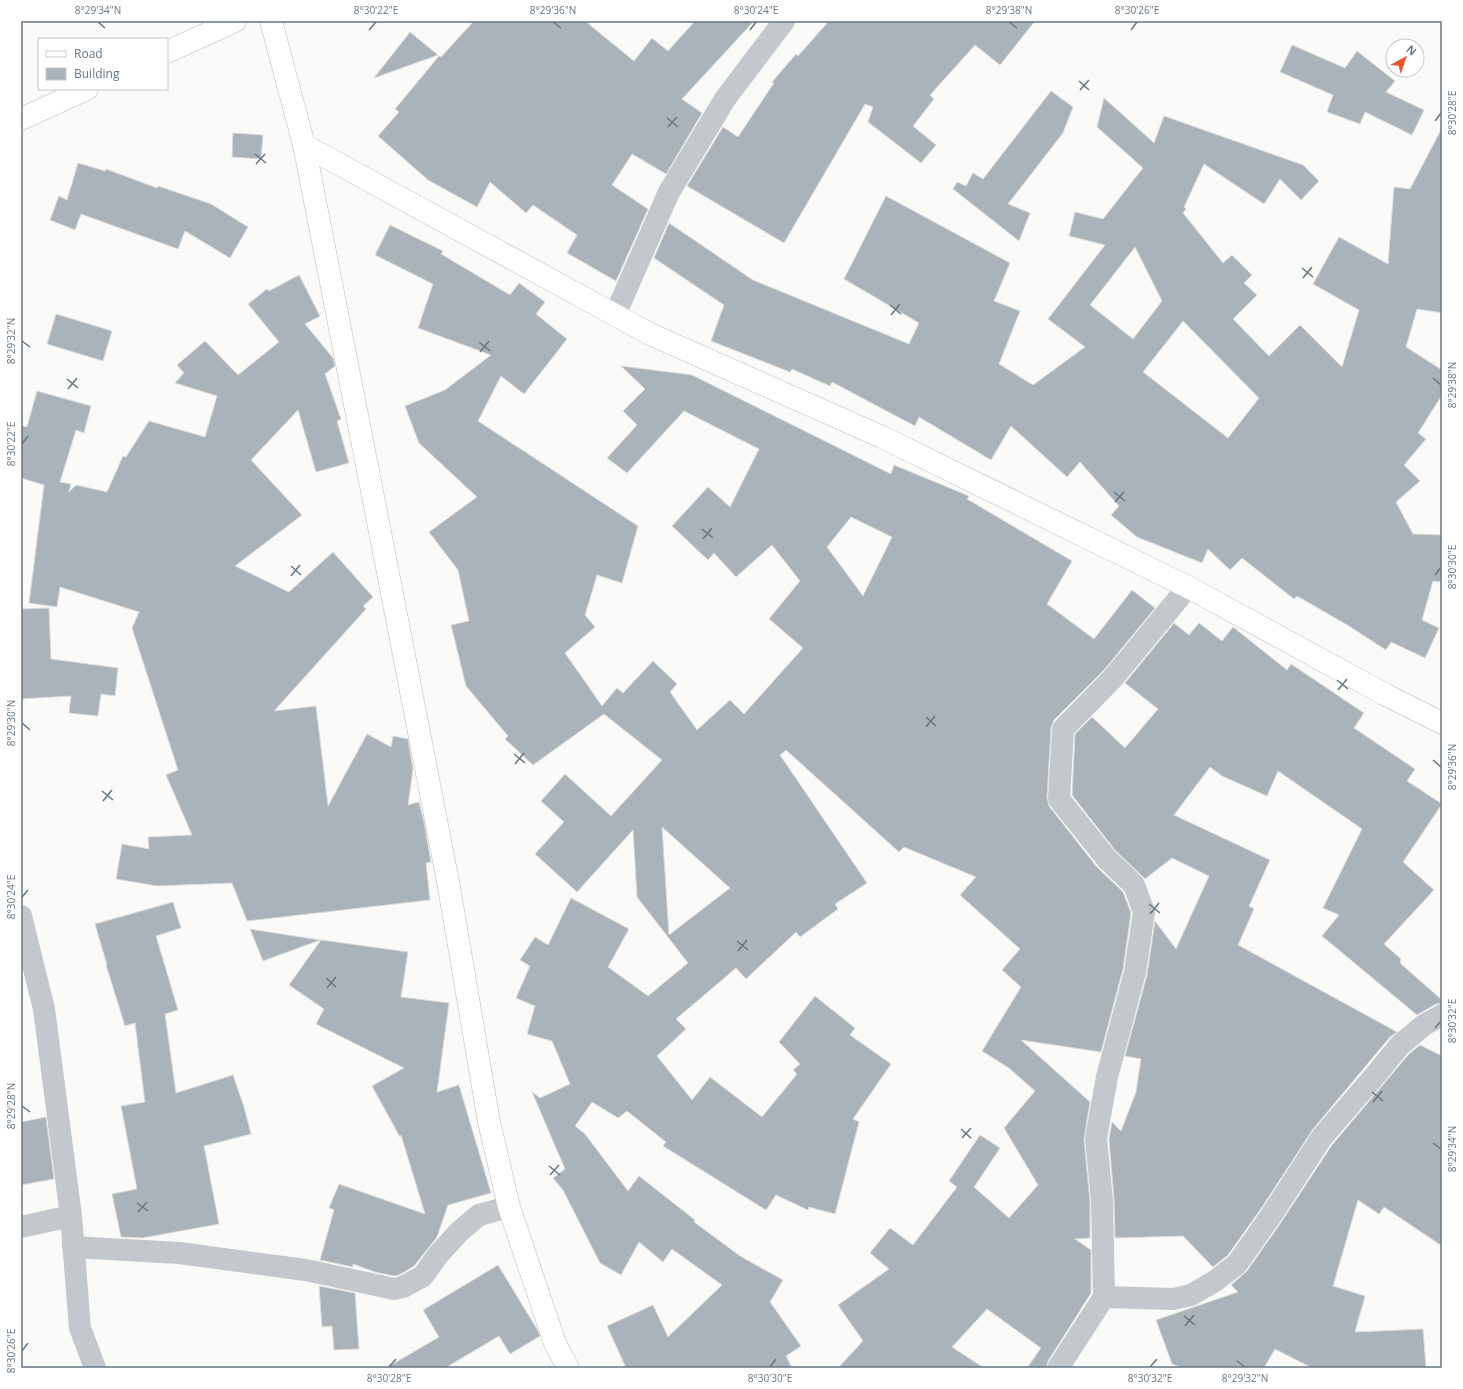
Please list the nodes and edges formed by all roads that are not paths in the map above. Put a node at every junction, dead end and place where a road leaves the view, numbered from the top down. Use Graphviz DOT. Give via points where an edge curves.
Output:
graph roads {
  1 [pos="235,21"];
  2 [pos="271,21"];
  3 [pos="784,21"];
  4 [pos="168,52"];
  5 [pos="85,90"];
  6 [pos="21,119"];
  7 [pos="304,145"];
  8 [pos="615,315"];
  9 [pos="1188,587"];
  10 [pos="1442,723"];
  11 [pos="21,916"];
  12 [pos="1442,1015"];
  13 [pos="509,1207"];
  14 [pos="71,1216"];
  15 [pos="21,1227"];
  16 [pos="73,1247"];
  17 [pos="1104,1297"];
  18 [pos="95,1368"];
  19 [pos="568,1368"];
  20 [pos="1058,1368"];
  1 -- 4 [label="main road"];
  2 -- 7 [label="main road"];
  3 -- 8 [label="street" via="725,98 669,192"];
  5 -- 6 [label="main road"];
  7 -- 8 [label="main road"];
  7 -- 13 [label="main road" via="449,887 489,1122"];
  8 -- 9 [label="main road" via="650,334 882,437"];
  9 -- 10 [label="main road"];
  9 -- 17 [label="street" via="1113,678 1063,729 1060,799 1106,858 1134,885 1144,912 1135,972 1107,1077 1096,1138 1102,1201"];
  11 -- 14 [label="street" via="44,1009"];
  12 -- 17 [label="street" via="1424,1025 1400,1045 1322,1137 1237,1264 1191,1295 1173,1299"];
  13 -- 16 [label="street" via="479,1214 459,1232 422,1276 394,1289 306,1270 179,1253"];
  13 -- 19 [label="main road" via="555,1343"];
  14 -- 15 [label="street"];
  14 -- 16 [label="street"];
  16 -- 18 [label="street" via="80,1328"];
  17 -- 20 [label="street"];
}
